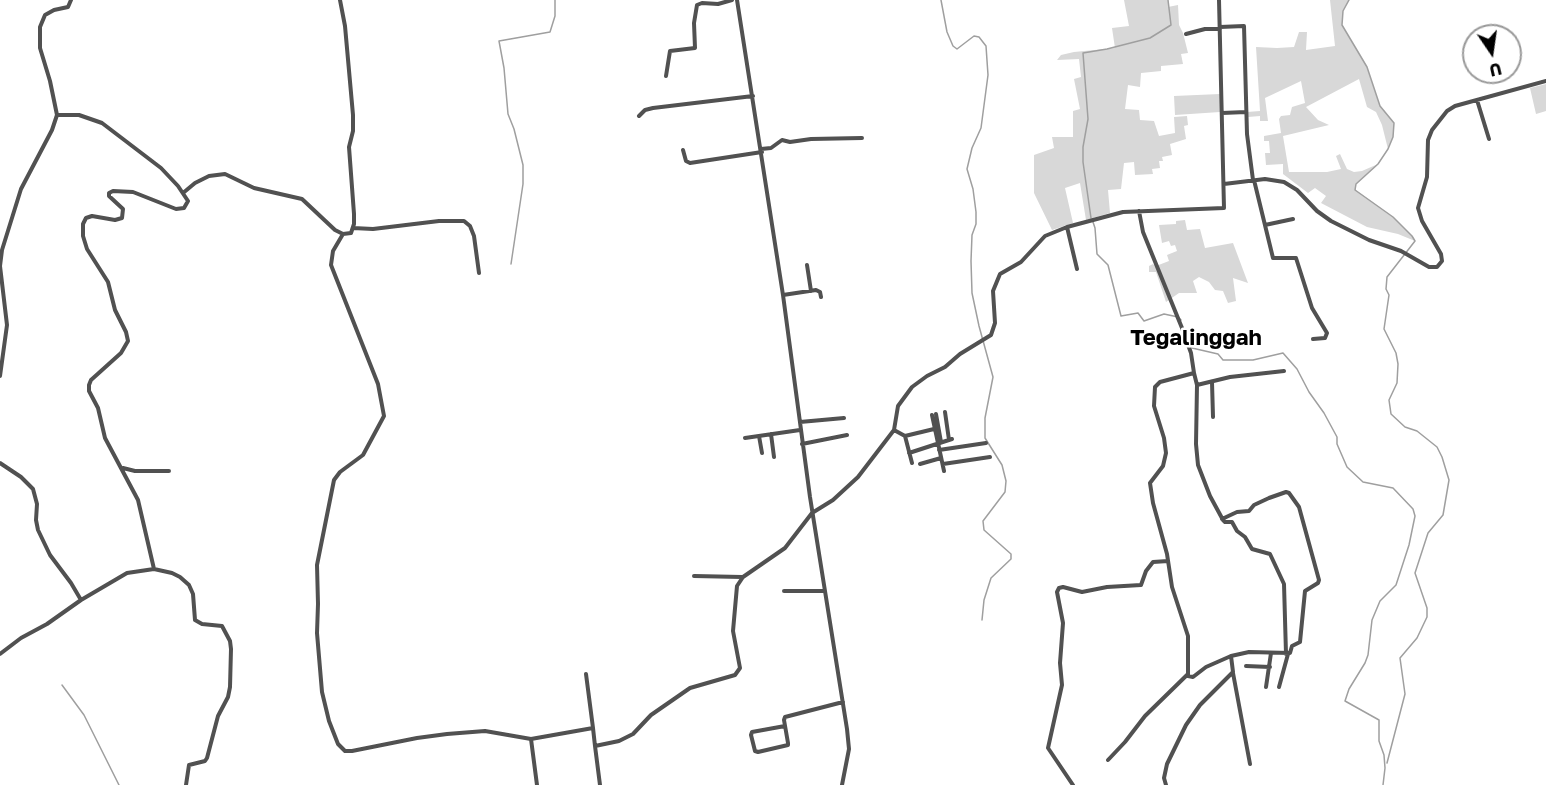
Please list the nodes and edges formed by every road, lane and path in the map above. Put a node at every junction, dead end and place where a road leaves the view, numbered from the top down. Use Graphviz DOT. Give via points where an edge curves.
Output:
graph roads {
  1 [pos="71,0"];
  2 [pos="340,0"];
  3 [pos="735,0"];
  4 [pos="1219,0"];
  5 [pos="1220,28"];
  6 [pos="1186,34"];
  7 [pos="666,76"];
  8 [pos="1546,81"];
  9 [pos="753,96"];
  10 [pos="1477,100"];
  11 [pos="1246,112"];
  12 [pos="1222,113"];
  13 [pos="57,115"];
  14 [pos="639,116"];
  15 [pos="862,138"];
  16 [pos="1489,139"];
  17 [pos="683,150"];
  18 [pos="761,151"];
  19 [pos="1254,180"];
  20 [pos="1224,184"];
  21 [pos="183,193"];
  22 [pos="1139,211"];
  23 [pos="1293,219"];
  24 [pos="1265,225"];
  25 [pos="1067,227"];
  26 [pos="353,228"];
  27 [pos="343,234"];
  28 [pos="807,265"];
  29 [pos="1077,269"];
  30 [pos="479,273"];
  31 [pos="811,291"];
  32 [pos="783,295"];
  33 [pos="821,297"];
  34 [pos="1313,339"];
  35 [pos="1284,371"];
  36 [pos="1194,373"];
  37 [pos="0,376"];
  38 [pos="1212,382"];
  39 [pos="1197,384"];
  40 [pos="945,412"];
  41 [pos="1213,417"];
  42 [pos="844,418"];
  43 [pos="799,422"];
  44 [pos="934,429"];
  45 [pos="801,430"];
  46 [pos="894,430"];
  47 [pos="771,434"];
  48 [pos="847,435"];
  49 [pos="759,436"];
  50 [pos="905,436"];
  51 [pos="746,438"];
  52 [pos="986,443"];
  53 [pos="802,444"];
  54 [pos="939,446"];
  55 [pos="762,453"];
  56 [pos="909,453"];
  57 [pos="774,457"];
  58 [pos="990,457"];
  59 [pos="941,458"];
  60 [pos="0,463"];
  61 [pos="912,463"];
  62 [pos="920,464"];
  63 [pos="943,464"];
  64 [pos="123,468"];
  65 [pos="169,471"];
  66 [pos="944,471"];
  67 [pos="812,513"];
  68 [pos="1222,519"];
  69 [pos="1168,561"];
  70 [pos="154,569"];
  71 [pos="694,576"];
  72 [pos="743,577"];
  73 [pos="784,591"];
  74 [pos="825,591"];
  75 [pos="81,600"];
  76 [pos="1271,653"];
  77 [pos="0,654"];
  78 [pos="1287,654"];
  79 [pos="1231,656"];
  80 [pos="1246,666"];
  81 [pos="1270,666"];
  82 [pos="1233,673"];
  83 [pos="586,674"];
  84 [pos="1188,674"];
  85 [pos="1266,687"];
  86 [pos="1279,687"];
  87 [pos="843,702"];
  88 [pos="785,726"];
  89 [pos="593,728"];
  90 [pos="531,739"];
  91 [pos="595,746"];
  92 [pos="1108,760"];
  93 [pos="1250,764"];
  94 [pos="186,785"];
  95 [pos="537,785"];
  96 [pos="600,785"];
  97 [pos="842,785"];
  98 [pos="1073,785"];
  99 [pos="1166,785"];
  1 -- 13 [label="street" via="68,7 45,15 39,35"];
  2 -- 26 [label="street" via="353,115 349,147"];
  3 -- 7 [label="street" via="698,5 695,48 670,51"];
  3 -- 9 [label="street"];
  4 -- 5 [label="street"];
  5 -- 6 [label="street"];
  5 -- 11 [label="street" via="1244,26"];
  5 -- 12 [label="street"];
  8 -- 10 [label="street"];
  9 -- 14 [label="street" via="652,108"];
  9 -- 18 [label="street"];
  10 -- 16 [label="street"];
  10 -- 19 [label="street" via="1447,111 1428,140 1427,177 1418,208 1441,254 1442,262 1437,267 1331,221 1284,182"];
  11 -- 12 [label="street"];
  11 -- 19 [label="street"];
  12 -- 20 [label="street"];
  13 -- 21 [label="street" via="79,115 102,123 161,168"];
  13 -- 37 [label="street" via="21,189 2,250 0,267 7,324"];
  15 -- 18 [label="street" via="782,140"];
  17 -- 18 [label="street" via="690,163"];
  18 -- 32 [label="street"];
  19 -- 20 [label="street"];
  19 -- 24 [label="street"];
  20 -- 22 [label="street" via="1224,208"];
  21 -- 27 [label="street" via="209,176 225,174 254,188 302,199"];
  21 -- 64 [label="street" via="188,205 176,209 133,192 113,191 109,196 123,209 122,218 92,216 83,224 87,249 108,282 128,339 121,353 89,385 105,438"];
  22 -- 25 [label="street"];
  22 -- 36 [label="street" via="1143,232 1191,354"];
  23 -- 24 [label="street"];
  24 -- 34 [label="street" via="1274,259 1296,258 1312,308 1327,333 1325,338"];
  25 -- 29 [label="street"];
  25 -- 46 [label="street" via="1045,236 1021,262 997,277 993,291 994,327 986,339 907,392 898,406"];
  26 -- 27 [label="street"];
  26 -- 30 [label="street" via="464,221 474,236"];
  27 -- 90 [label="street" via="331,256 331,268 378,384 384,416 363,455 334,480 322,536 317,565 316,633 329,721 345,751 467,732"];
  28 -- 31 [label="street"];
  31 -- 32 [label="street"];
  31 -- 33 [label="street" via="819,291"];
  32 -- 43 [label="street"];
  35 -- 38 [label="street"];
  36 -- 39 [label="street"];
  36 -- 69 [label="street" via="1160,382 1154,392 1166,453 1150,490"];
  38 -- 39 [label="street"];
  38 -- 41 [label="street"];
  39 -- 68 [label="street" via="1197,459"];
  40 -- 54 [label="street" via="950,440"];
  42 -- 43 [label="street"];
  43 -- 45 [label="street"];
  44 -- 50 [label="street"];
  44 -- 54 [label="street"];
  44 -- 54 [label="street" via="934,414"];
  45 -- 47 [label="street"];
  45 -- 53 [label="street"];
  46 -- 50 [label="street"];
  46 -- 67 [label="street" via="858,477"];
  47 -- 49 [label="street"];
  47 -- 57 [label="street"];
  48 -- 53 [label="street"];
  49 -- 51 [label="street"];
  49 -- 55 [label="street"];
  50 -- 56 [label="street"];
  52 -- 54 [label="street"];
  53 -- 67 [label="street"];
  54 -- 56 [label="street"];
  54 -- 59 [label="street"];
  56 -- 61 [label="street"];
  58 -- 63 [label="street"];
  59 -- 62 [label="street"];
  59 -- 63 [label="street"];
  60 -- 75 [label="street" via="33,489 39,530 50,555"];
  63 -- 66 [label="street"];
  64 -- 65 [label="street"];
  64 -- 70 [label="street" via="138,500"];
  67 -- 72 [label="street" via="785,548"];
  67 -- 74 [label="street"];
  68 -- 78 [label="street" via="1232,522 1252,549 1268,553 1273,560 1285,585"];
  68 -- 78 [label="street" via="1249,511 1254,505 1286,492 1299,507 1319,580 1305,591 1300,642"];
  69 -- 84 [label="street" via="1189,644"];
  69 -- 98 [label="street" via="1153,562 1141,585 1082,592 1066,587 1058,590 1063,623 1062,685 1048,748"];
  70 -- 75 [label="street" via="127,573"];
  70 -- 94 [label="street" via="172,573 186,582 193,594 195,620 222,626 230,641 228,697 218,716 207,758 189,765"];
  71 -- 72 [label="street"];
  72 -- 91 [label="street" via="735,593 733,631 740,668 735,675 690,688 651,715 627,738"];
  73 -- 74 [label="street"];
  74 -- 87 [label="street"];
  75 -- 77 [label="street"];
  76 -- 78 [label="street"];
  76 -- 79 [label="street"];
  76 -- 81 [label="street"];
  78 -- 86 [label="street"];
  79 -- 82 [label="street"];
  79 -- 84 [label="street" via="1192,678"];
  80 -- 81 [label="street"];
  81 -- 85 [label="street"];
  82 -- 93 [label="street"];
  82 -- 99 [label="street" via="1219,684 1186,725 1165,769"];
  83 -- 89 [label="street"];
  84 -- 92 [label="street"];
  87 -- 88 [label="street" via="789,715 784,719"];
  87 -- 97 [label="street" via="849,749"];
  88 -- 88 [label="street" via="752,732 755,751 787,746"];
  89 -- 90 [label="street"];
  89 -- 91 [label="street"];
  90 -- 95 [label="street"];
  91 -- 96 [label="street"];
}
